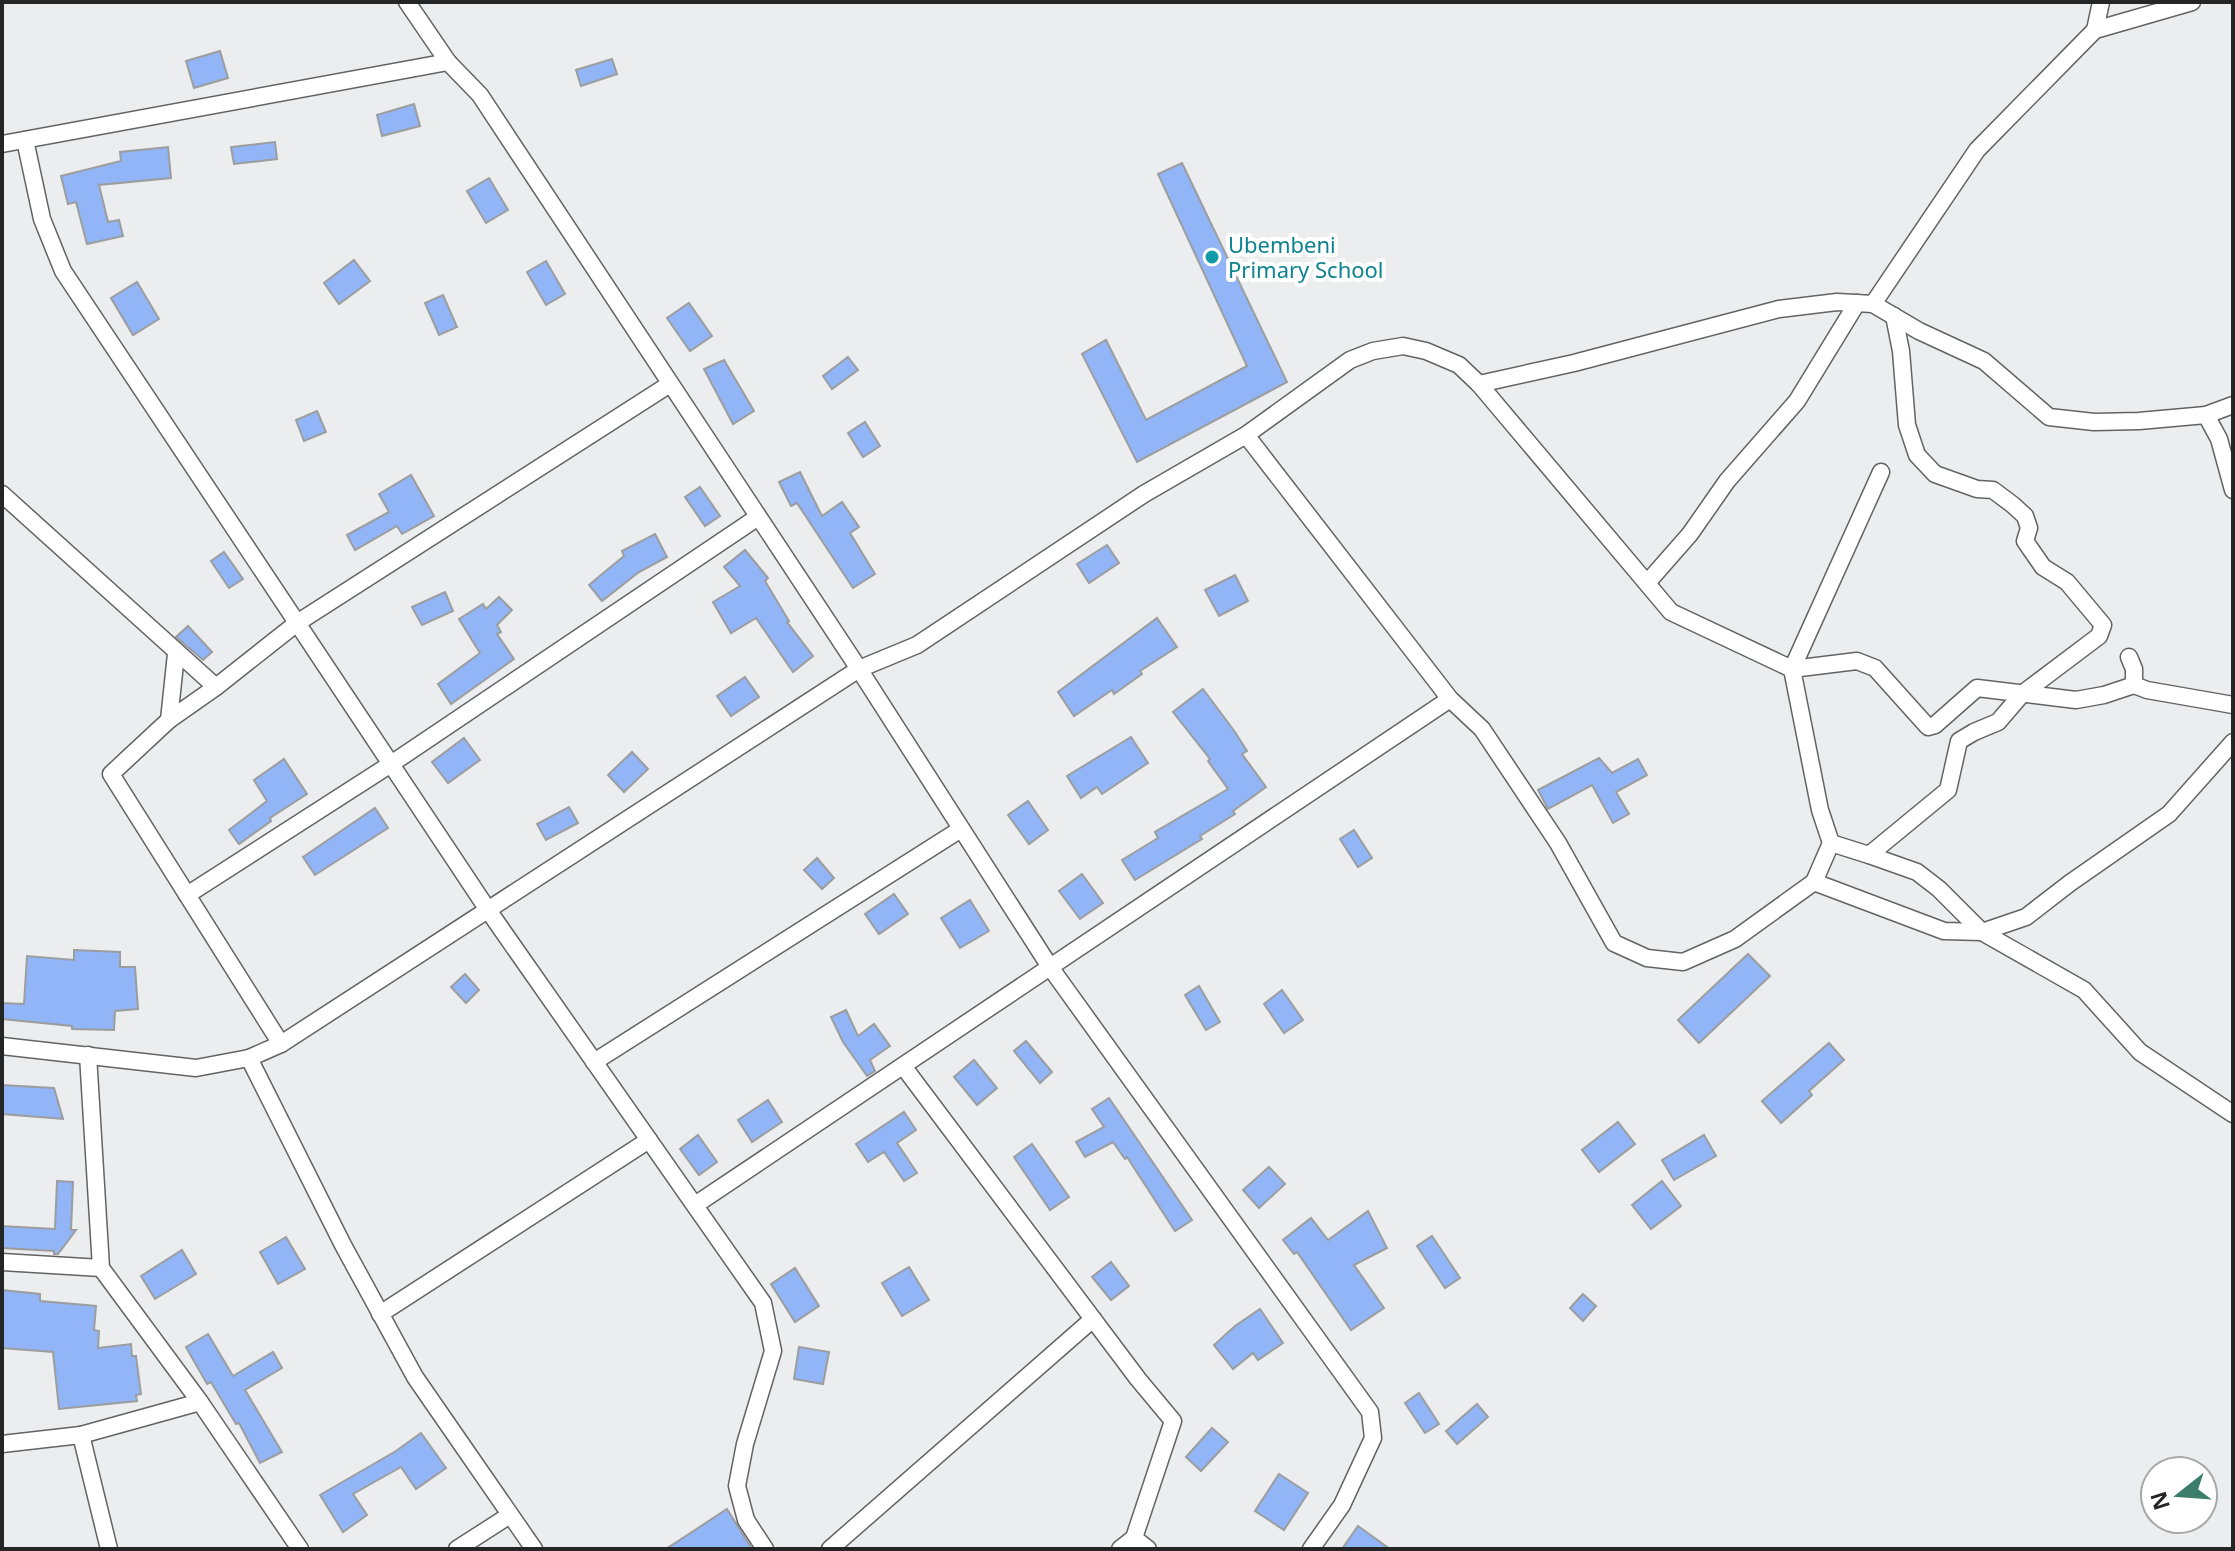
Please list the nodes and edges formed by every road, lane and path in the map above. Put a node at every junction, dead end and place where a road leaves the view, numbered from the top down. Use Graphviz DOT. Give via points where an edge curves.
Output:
graph roads {
  1 [pos="407,2"];
  2 [pos="2101,2"];
  3 [pos="2192,2"];
  4 [pos="2095,30"];
  5 [pos="448,62"];
  6 [pos="25,140"];
  7 [pos="2,144"];
  8 [pos="1865,303"];
  9 [pos="1894,316"];
  10 [pos="670,384"];
  11 [pos="1479,384"];
  12 [pos="2233,405"];
  13 [pos="2206,415"];
  14 [pos="1246,435"];
  15 [pos="1881,472"];
  16 [pos="2233,490"];
  17 [pos="2,494"];
  18 [pos="758,517"];
  19 [pos="1647,583"];
  20 [pos="297,623"];
  21 [pos="176,654"];
  22 [pos="2129,657"];
  23 [pos="859,669"];
  24 [pos="1792,669"];
  25 [pos="2134,685"];
  26 [pos="216,687"];
  27 [pos="2022,694"];
  28 [pos="1450,699"];
  29 [pos="2233,705"];
  30 [pos="169,720"];
  31 [pos="2233,742"];
  32 [pos="391,764"];
  33 [pos="961,829"];
  34 [pos="1831,843"];
  35 [pos="1869,855"];
  36 [pos="1814,882"];
  37 [pos="187,895"];
  38 [pos="488,910"];
  39 [pos="1982,932"];
  40 [pos="1050,967"];
  41 [pos="281,1044"];
  42 [pos="2,1046"];
  43 [pos="88,1055"];
  44 [pos="249,1058"];
  45 [pos="594,1062"];
  46 [pos="903,1066"];
  47 [pos="2233,1114"];
  48 [pos="649,1140"];
  49 [pos="695,1205"];
  50 [pos="2,1262"];
  51 [pos="101,1268"];
  52 [pos="380,1314"];
  53 [pos="1093,1319"];
  54 [pos="200,1402"];
  55 [pos="81,1435"];
  56 [pos="2,1444"];
  57 [pos="510,1515"];
  58 [pos="1134,1538"];
  59 [pos="109,1549"];
  60 [pos="300,1549"];
  61 [pos="457,1549"];
  62 [pos="534,1549"];
  63 [pos="765,1549"];
  64 [pos="830,1549"];
  65 [pos="1120,1549"];
  66 [pos="1148,1549"];
  67 [pos="1311,1549"];
  1 -- 5 [label="street"];
  2 -- 4 [label="street"];
  3 -- 4 [label="street"];
  4 -- 8 [label="street" via="1977,150"];
  5 -- 6 [label="street"];
  5 -- 10 [label="street" via="480,95"];
  6 -- 7 [label="street"];
  6 -- 20 [label="street" via="42,219 63,271"];
  8 -- 9 [label="street"];
  8 -- 11 [label="street" via="1779,309"];
  8 -- 19 [label="street" via="1797,401"];
  9 -- 13 [label="street" via="1984,361 2049,417 2094,422"];
  9 -- 27 [label="street" via="1907,425 1917,455 1935,474 1993,490 2013,505 2025,516 2025,541 2043,567 2067,582 2103,625 2099,636"];
  10 -- 18 [label="street"];
  10 -- 20 [label="street"];
  11 -- 14 [label="street" via="1459,365 1426,351 1403,346 1373,351 1350,360"];
  11 -- 19 [label="street"];
  12 -- 13 [label="street"];
  13 -- 16 [label="street" via="2219,439"];
  14 -- 23 [label="street" via="1144,494 917,645"];
  14 -- 28 [label="street"];
  15 -- 24 [label="street"];
  17 -- 21 [label="street"];
  18 -- 23 [label="street"];
  18 -- 32 [label="street"];
  19 -- 24 [label="street" via="1671,612"];
  20 -- 26 [label="street"];
  20 -- 32 [label="street"];
  21 -- 26 [label="street"];
  21 -- 30 [label="street"];
  22 -- 25 [label="street"];
  23 -- 33 [label="street"];
  23 -- 38 [label="street"];
  24 -- 27 [label="street" via="1867,663 1928,727 1977,688"];
  24 -- 34 [label="street"];
  25 -- 27 [label="street" via="2076,700"];
  25 -- 29 [label="street"];
  26 -- 30 [label="street"];
  27 -- 35 [label="street" via="1998,722 1959,741 1948,790"];
  28 -- 36 [label="street" via="1482,729 1550,830 1614,943 1647,958 1683,962 1735,939"];
  28 -- 40 [label="street"];
  30 -- 37 [label="street" via="111,774"];
  31 -- 39 [label="street" via="2169,814 2026,917"];
  32 -- 37 [label="street"];
  32 -- 38 [label="street"];
  33 -- 40 [label="street"];
  33 -- 45 [label="street"];
  34 -- 35 [label="street"];
  34 -- 36 [label="street"];
  35 -- 39 [label="street" via="1917,872"];
  36 -- 39 [label="street" via="1944,931"];
  37 -- 41 [label="street"];
  38 -- 41 [label="street"];
  38 -- 45 [label="street"];
  39 -- 47 [label="street" via="2084,990 2140,1052"];
  40 -- 46 [label="street"];
  40 -- 67 [label="street" via="1370,1412 1373,1438 1342,1505"];
  41 -- 44 [label="street"];
  42 -- 43 [label="street"];
  43 -- 44 [label="street" via="196,1068"];
  43 -- 51 [label="street"];
  44 -- 52 [label="street"];
  45 -- 48 [label="street"];
  46 -- 49 [label="street"];
  46 -- 53 [label="street"];
  48 -- 49 [label="street"];
  48 -- 52 [label="street"];
  49 -- 63 [label="street" via="763,1303 773,1351 737,1486 746,1520"];
  50 -- 51 [label="street"];
  51 -- 54 [label="street"];
  52 -- 57 [label="street" via="415,1377"];
  53 -- 58 [label="street" via="1173,1421"];
  53 -- 64 [label="street"];
  54 -- 55 [label="street"];
  54 -- 60 [label="street"];
  55 -- 56 [label="street"];
  55 -- 59 [label="street"];
  57 -- 61 [label="street"];
  57 -- 62 [label="street"];
  58 -- 65 [label="street"];
  58 -- 66 [label="street"];
}
